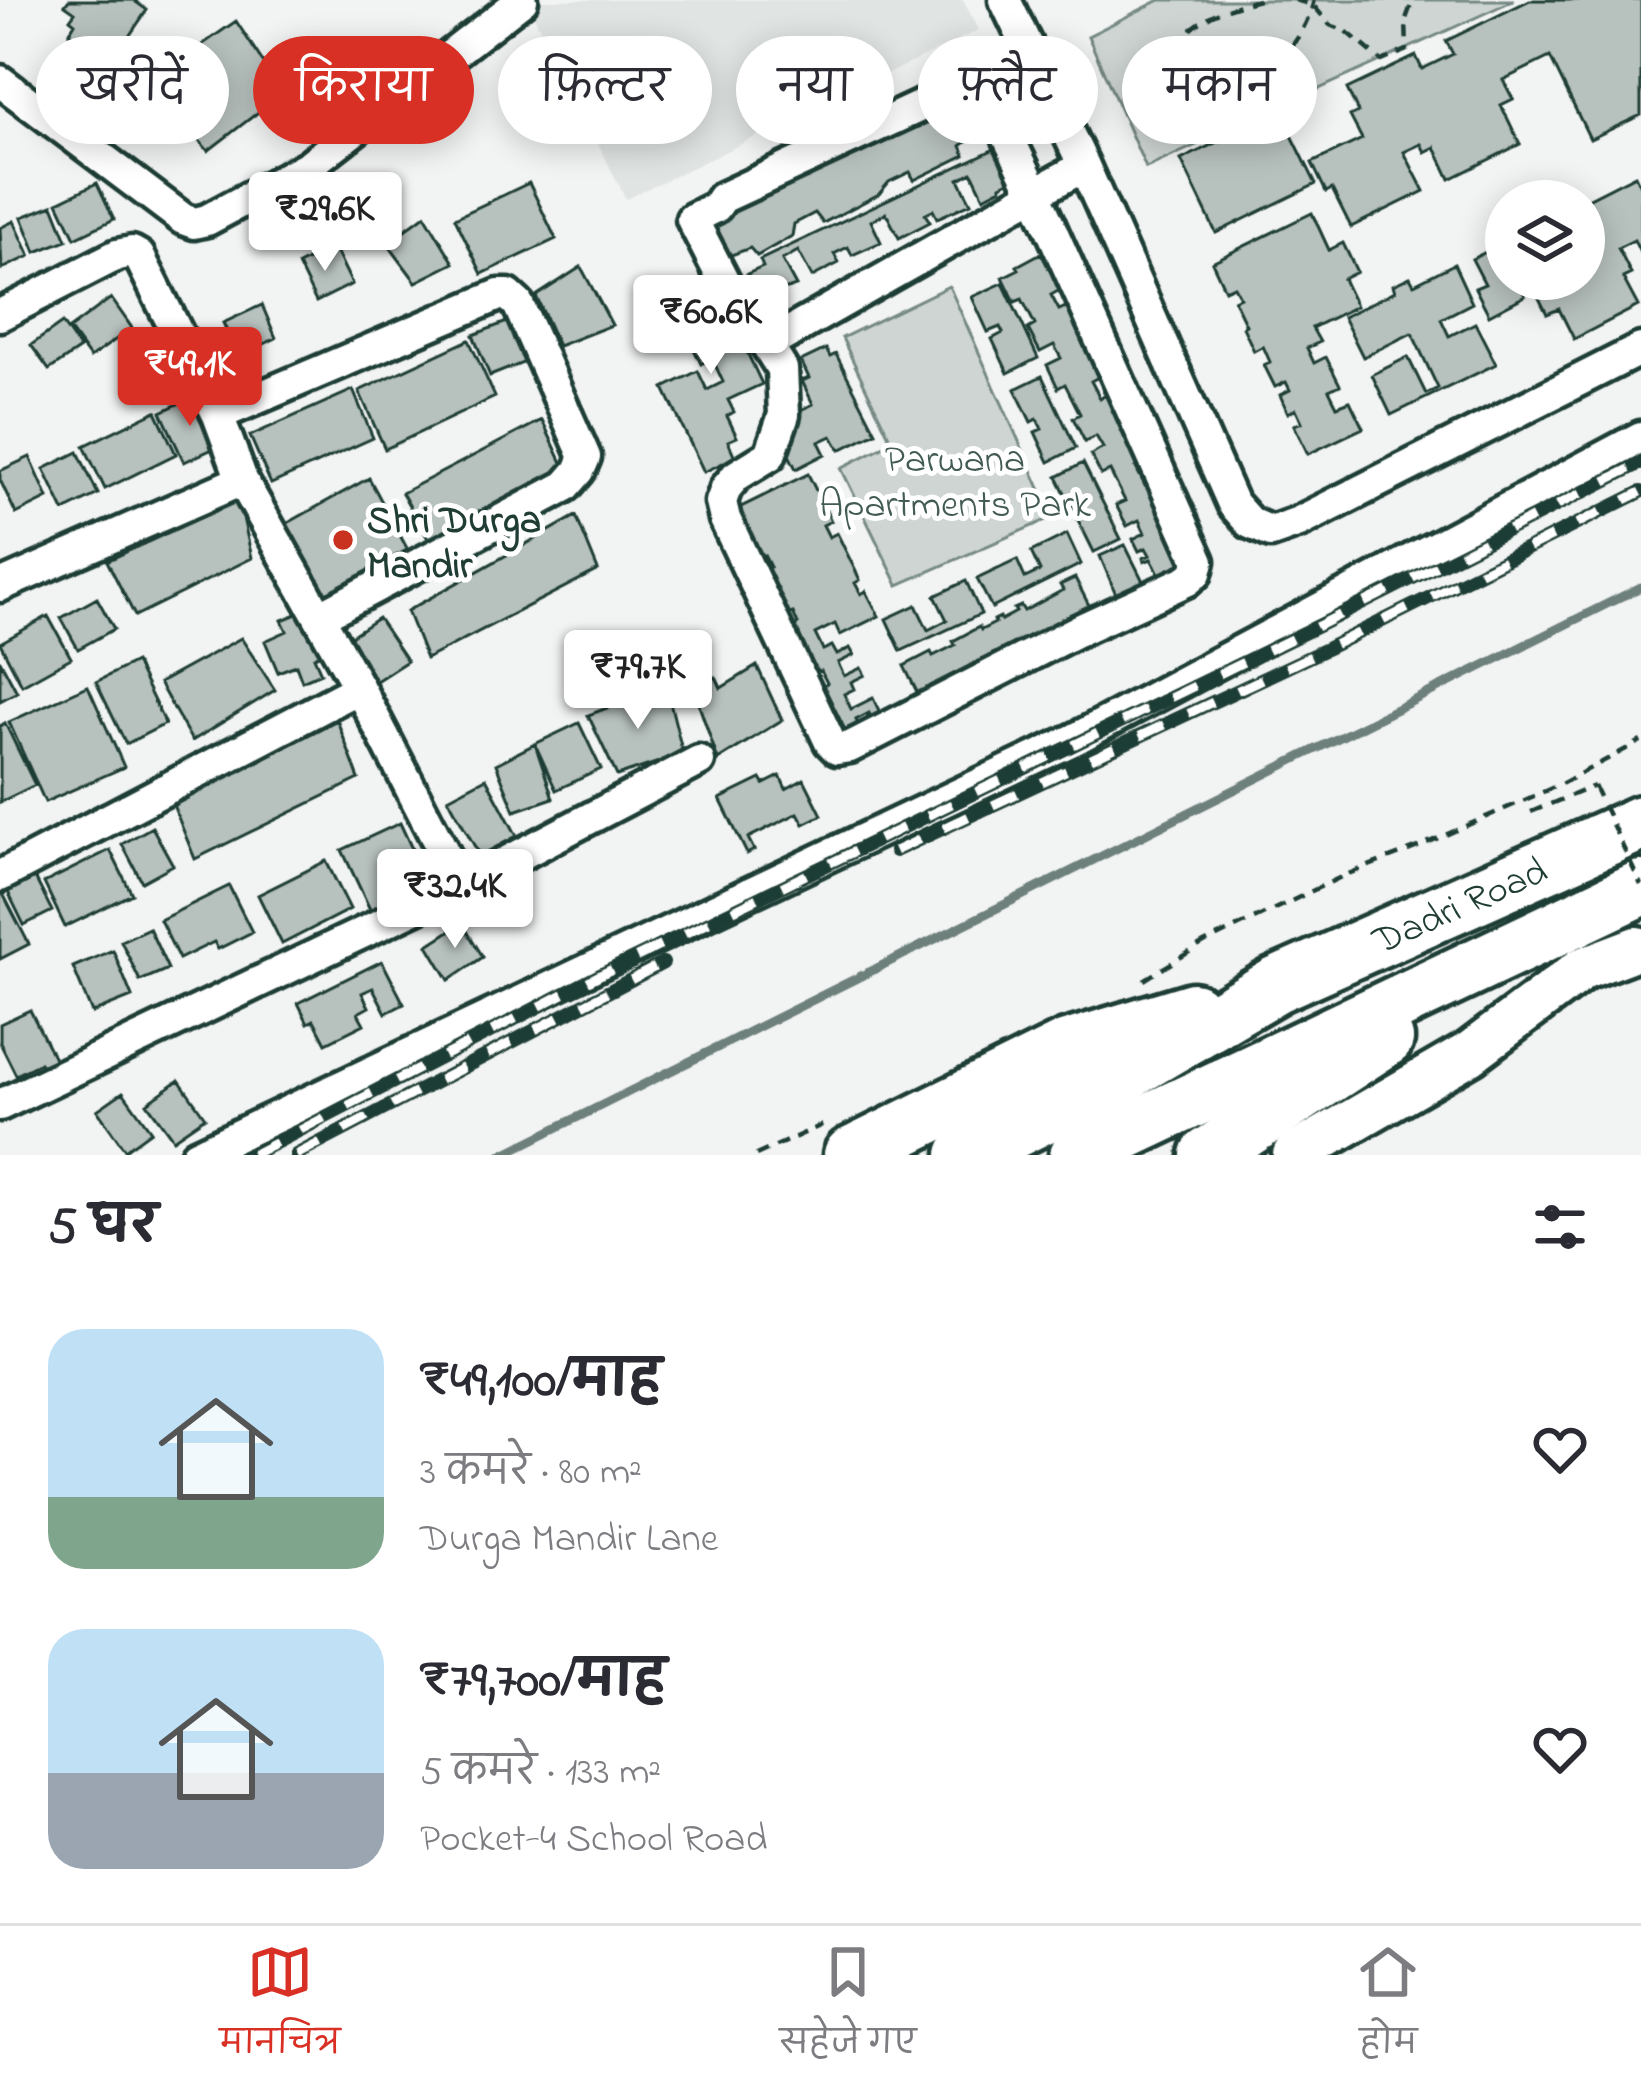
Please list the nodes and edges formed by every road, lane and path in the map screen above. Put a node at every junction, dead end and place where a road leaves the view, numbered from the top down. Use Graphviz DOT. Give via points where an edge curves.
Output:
graph roads {
  1 [pos="522,0"];
  2 [pos="1005,0"];
  3 [pos="1259,0"];
  4 [pos="1295,0"];
  5 [pos="1414,0"];
  6 [pos="1313,3"];
  7 [pos="0,81"];
  8 [pos="1084,166"];
  9 [pos="1035,193"];
  10 [pos="0,315"];
  11 [pos="767,345"];
  12 [pos="1641,349"];
  13 [pos="218,415"];
  14 [pos="1641,436"];
  15 [pos="242,480"];
  16 [pos="0,586"];
  17 [pos="319,617"];
  18 [pos="358,688"];
  19 [pos="1641,741"];
  20 [pos="699,761"];
  21 [pos="1531,812"];
  22 [pos="1641,823"];
  23 [pos="0,876"];
  24 [pos="461,886"];
  25 [pos="1641,886"];
  26 [pos="1558,926"];
  27 [pos="1641,950"];
  28 [pos="1134,984"];
  29 [pos="1276,985"];
  30 [pos="0,1105"];
  31 [pos="843,1137"];
  32 [pos="196,1155"];
  33 [pos="755,1155"];
  34 [pos="965,1155"];
  35 [pos="1077,1155"];
  36 [pos="1208,1155"];
  37 [pos="1294,1155"];
  1 -- 7 [label="street" via="308,166 194,223"];
  2 -- 8 [label="street"];
  3 -- 6 [label="path" via="1182,34 1164,65 1167,77 1182,88 1231,86 1262,73 1288,55"];
  4 -- 6 [label="path"];
  5 -- 6 [label="path" via="1407,50 1382,61"];
  8 -- 9 [label="street"];
  8 -- 12 [label="street" via="1233,504 1271,532"];
  9 -- 11 [label="street"];
  9 -- 11 [label="street" via="975,83 722,198 692,219"];
  9 -- 11 [label="street" via="1199,561 1188,580 837,749 721,502 736,476 770,455 784,415 782,368"];
  10 -- 13 [label="street" via="132,252"];
  13 -- 15 [label="street"];
  13 -- 17 [label="street" via="499,295 518,304 586,457 580,471"];
  14 -- 32 [label="street" via="1075,739"];
  15 -- 16 [label="street"];
  15 -- 17 [label="street"];
  17 -- 18 [label="street"];
  18 -- 23 [label="street"];
  18 -- 24 [label="street"];
  19 -- 28 [label="path" via="1561,784 1342,876"];
  20 -- 24 [label="street"];
  21 -- 25 [label="path, bridge" via="1594,786"];
  22 -- 29 [label="highway, Dadri Road"];
  24 -- 30 [label="street"];
  25 -- 26 [label="highway, Dadri Road"];
  26 -- 35 [label="highway"];
  26 -- 36 [label="highway"];
  27 -- 37 [label="street" via="1582,968 1470,1053"];
  29 -- 31 [label="highway" via="1067,1048"];
  29 -- 34 [label="highway" via="1104,1086"];
  31 -- 33 [label="path"];
}
